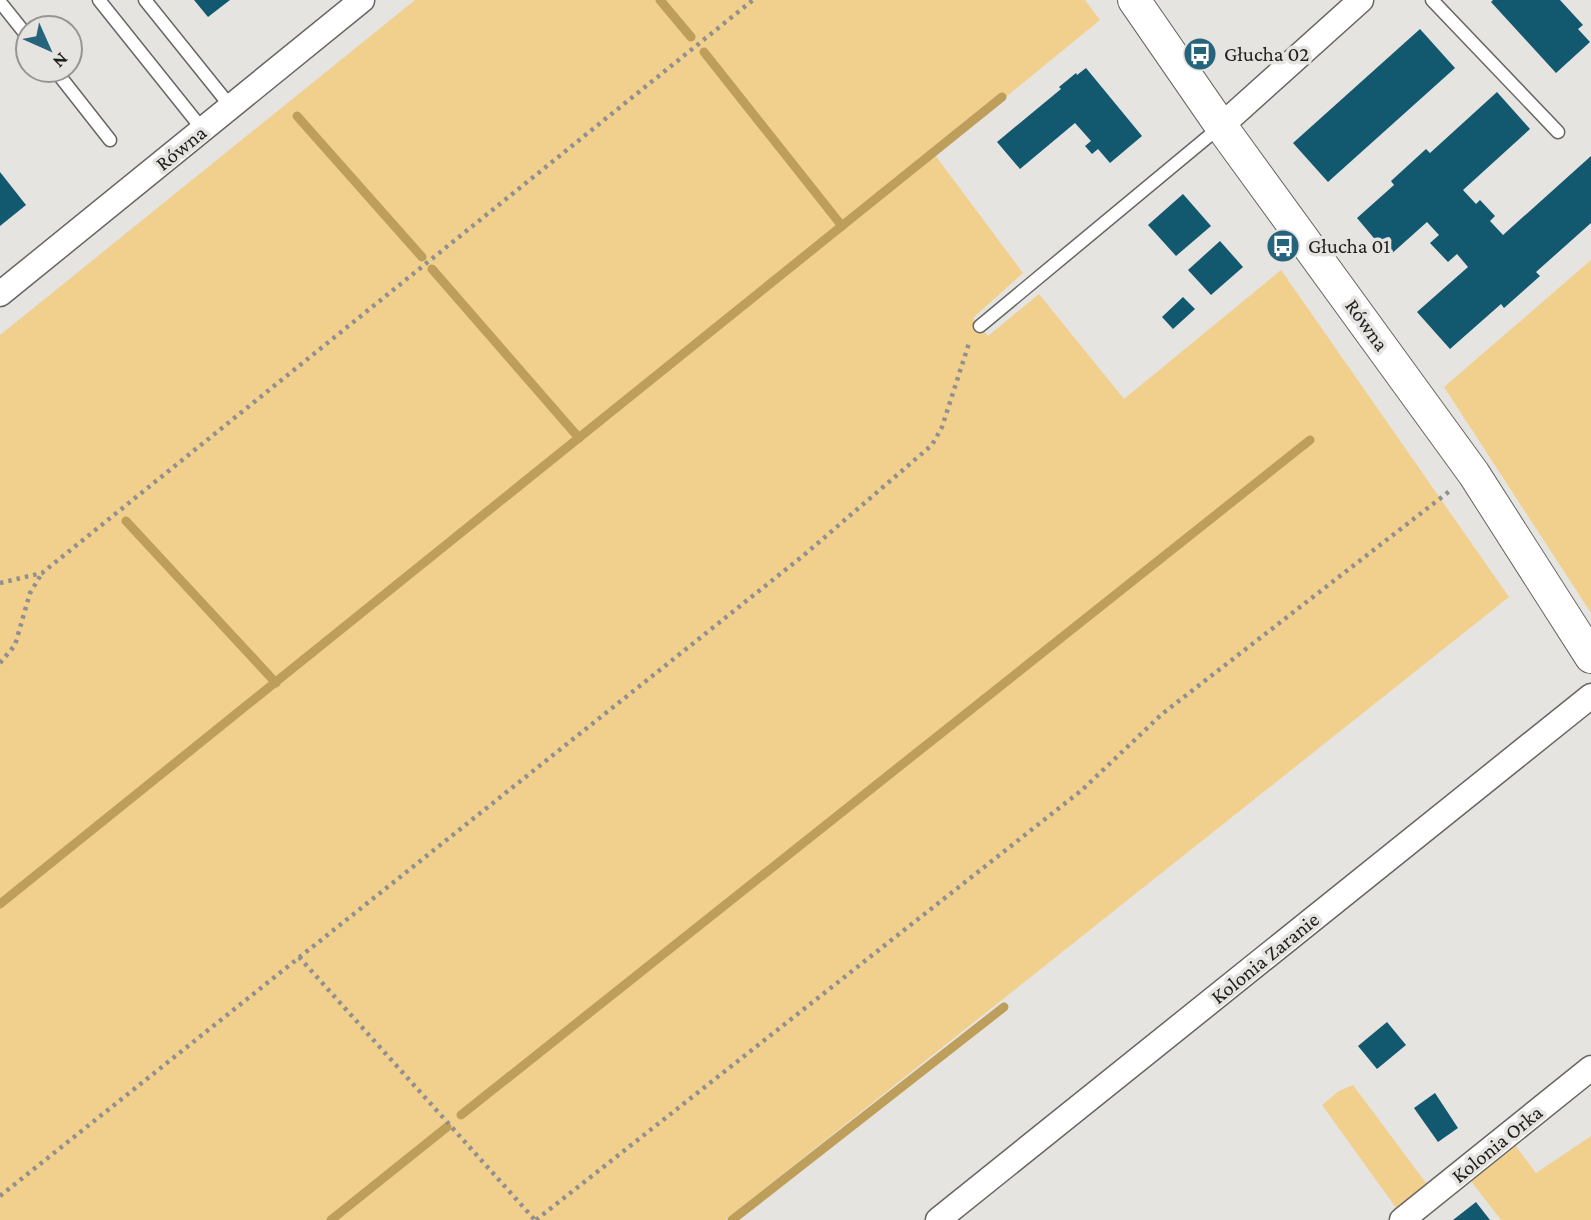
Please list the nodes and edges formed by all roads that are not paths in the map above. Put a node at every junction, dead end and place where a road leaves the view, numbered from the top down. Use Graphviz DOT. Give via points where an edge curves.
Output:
graph roads {
  1 [pos="99,0"];
  2 [pos="145,0"];
  3 [pos="362,0"];
  4 [pos="1134,0"];
  5 [pos="1361,0"];
  6 [pos="1432,0"];
  7 [pos="0,2"];
  8 [pos="14,20"];
  9 [pos="66,84"];
  10 [pos="231,107"];
  11 [pos="1222,125"];
  12 [pos="203,130"];
  13 [pos="1558,132"];
  14 [pos="110,140"];
  15 [pos="4,284"];
  16 [pos="980,326"];
  17 [pos="1591,657"];
  18 [pos="1591,696"];
  19 [pos="1591,1068"];
  20 [pos="938,1220"];
  21 [pos="1402,1220"];
  1 -- 12 [label="lane"];
  2 -- 10 [label="lane"];
  3 -- 10 [label="street, Równa"];
  4 -- 11 [label="street, Równa"];
  5 -- 11 [label="street"];
  6 -- 13 [label="lane"];
  7 -- 8 [label="lane"];
  9 -- 14 [label="lane"];
  10 -- 12 [label="street, Równa"];
  11 -- 16 [label="lane"];
  11 -- 17 [label="street, Równa" via="1474,474"];
  12 -- 15 [label="street, Równa"];
  18 -- 20 [label="street, Kolonia Zaranie"];
  19 -- 21 [label="street, Kolonia Orka"];
}
